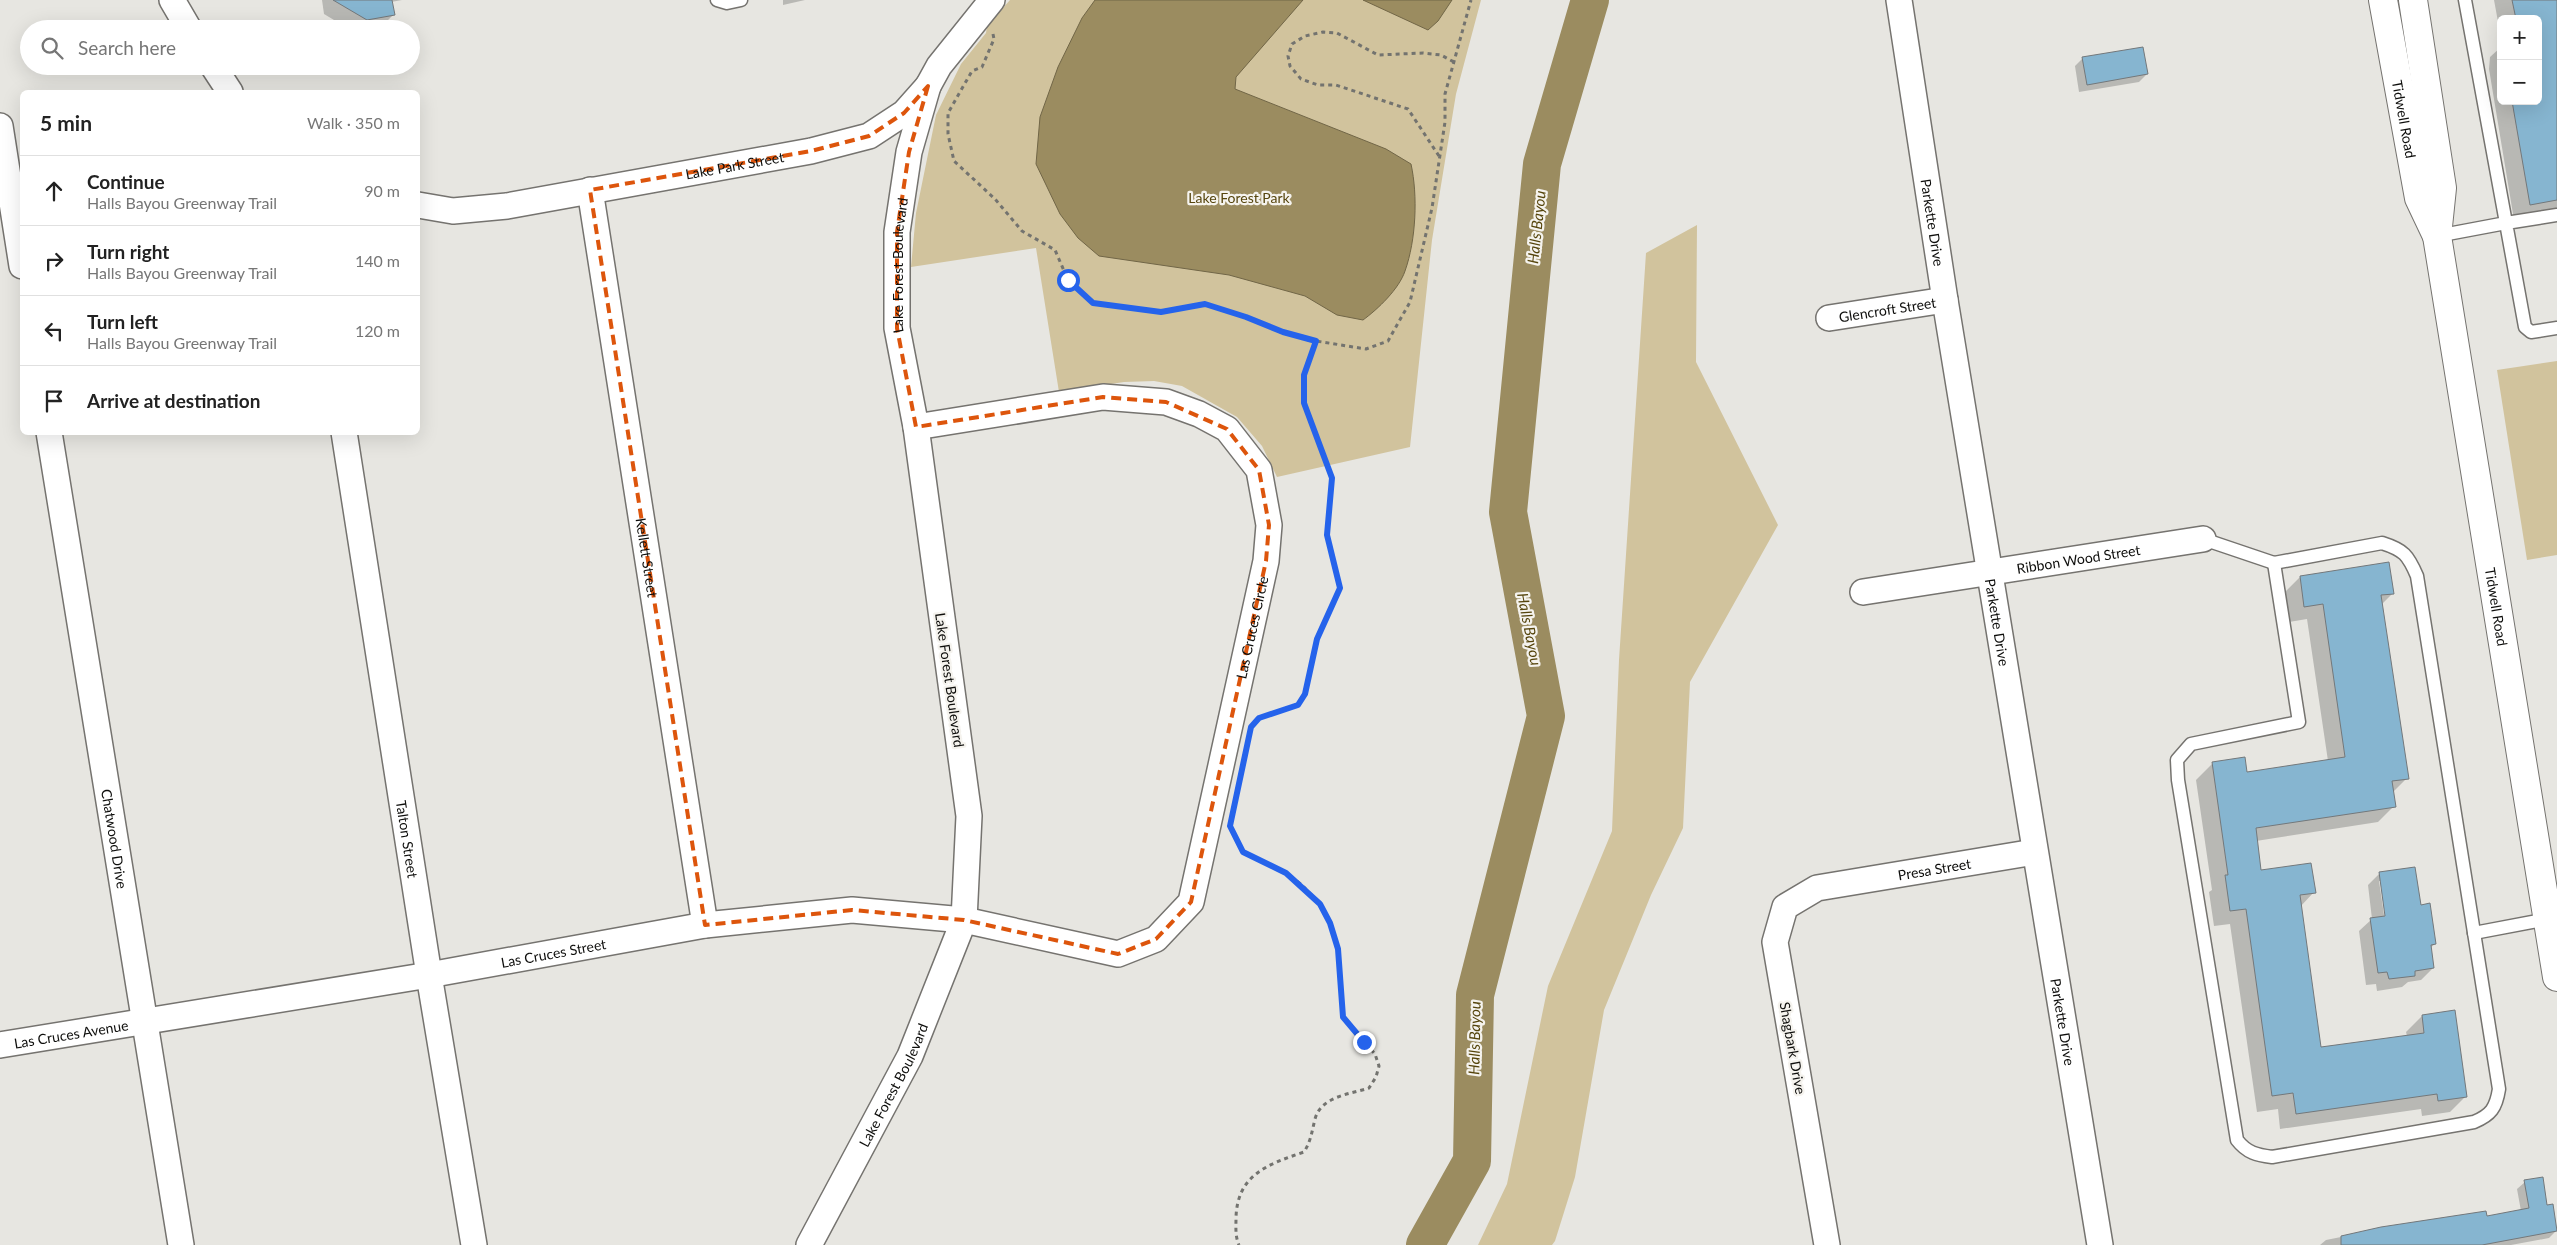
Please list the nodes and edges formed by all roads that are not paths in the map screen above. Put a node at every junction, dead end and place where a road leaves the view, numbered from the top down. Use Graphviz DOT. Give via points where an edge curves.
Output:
graph roads {
  1 [pos="172,0"];
  2 [pos="717,0"];
  3 [pos="741,0"];
  4 [pos="992,0"];
  5 [pos="1899,0"];
  6 [pos="2383,0"];
  7 [pos="2413,0"];
  8 [pos="2465,0"];
  9 [pos="184,20"];
  10 [pos="219,75"];
  11 [pos="928,86"];
  12 [pos="229,90"];
  13 [pos="0,126"];
  14 [pos="590,190"];
  15 [pos="420,205"];
  16 [pos="2557,215"];
  17 [pos="2506,223"];
  18 [pos="2437,236"];
  19 [pos="20,253"];
  20 [pos="1945,300"];
  21 [pos="1829,318"];
  22 [pos="2557,328"];
  23 [pos="916,426"];
  24 [pos="49,435"];
  25 [pos="344,435"];
  26 [pos="2204,539"];
  27 [pos="2274,563"];
  28 [pos="1989,572"];
  29 [pos="1863,592"];
  30 [pos="2034,852"];
  31 [pos="1835,885"];
  32 [pos="964,920"];
  33 [pos="2548,920"];
  34 [pos="706,925"];
  35 [pos="2474,933"];
  36 [pos="429,975"];
  37 [pos="2557,977"];
  38 [pos="144,1021"];
  39 [pos="0,1045"];
  40 [pos="181,1245"];
  41 [pos="474,1245"];
  42 [pos="808,1245"];
  43 [pos="1827,1245"];
  44 [pos="2100,1245"];
  1 -- 9 [label="street"];
  2 -- 3 [label="lane" via="727,3"];
  4 -- 11 [label="street, Lake Park Street" via="939,66"];
  5 -- 20 [label="street, Parkette Drive"];
  6 -- 18 [label="main road, Tidwell Road" via="2419,198"];
  7 -- 18 [label="main road, Tidwell Road" via="2442,188"];
  8 -- 17 [label="lane"];
  10 -- 12 [label="street"];
  11 -- 14 [label="street, Lake Park Street" via="904,113 869,136 812,150"];
  11 -- 23 [label="street, Lake Forest Boulevard" via="909,152 896,232 897,328"];
  13 -- 19 [label="street"];
  14 -- 15 [label="street, Lake Park Street" via="489,208 453,211"];
  14 -- 34 [label="street, Kellett Street"];
  16 -- 17 [label="lane"];
  17 -- 18 [label="lane"];
  17 -- 22 [label="lane" via="2525,327 2531,332"];
  18 -- 33 [label="main road, Tidwell Road"];
  20 -- 21 [label="street, Glencroft Street"];
  20 -- 28 [label="street, Parkette Drive"];
  23 -- 32 [label="street, Lake Forest Boulevard" via="969,816"];
  23 -- 32 [label="street, Las Cruces Circle" via="1103,398 1166,402 1227,429 1259,470 1269,525 1266,561 1191,902 1156,939 1118,954"];
  24 -- 38 [label="street, Chatwood Drive"];
  25 -- 36 [label="street, Talton Street"];
  26 -- 27 [label="lane"];
  26 -- 28 [label="street, Ribbon Wood Street"];
  27 -- 35 [label="lane" via="2382,543 2399,548 2409,559 2417,576"];
  27 -- 35 [label="lane" via="2299,722 2191,744 2177,760 2237,1140 2244,1149 2255,1155 2272,1157 2474,1122 2489,1116 2496,1106 2499,1090"];
  28 -- 29 [label="street, Ribbon Wood Street"];
  28 -- 30 [label="street, Parkette Drive"];
  30 -- 31 [label="street, Presa Street"];
  30 -- 44 [label="street, Parkette Drive"];
  31 -- 43 [label="street, Shagbark Drive" via="1817,888 1785,907 1775,942"];
  32 -- 34 [label="street, Las Cruces Street" via="852,910"];
  32 -- 42 [label="street, Lake Forest Boulevard" via="910,1056"];
  33 -- 35 [label="lane"];
  33 -- 37 [label="main road, Tidwell Road"];
  34 -- 36 [label="street, Las Cruces Street"];
  36 -- 38 [label="street, Las Cruces Street"];
  36 -- 41 [label="street, Talton Street"];
  38 -- 39 [label="street, Las Cruces Avenue"];
  38 -- 40 [label="street, Chatwood Drive"];
}
